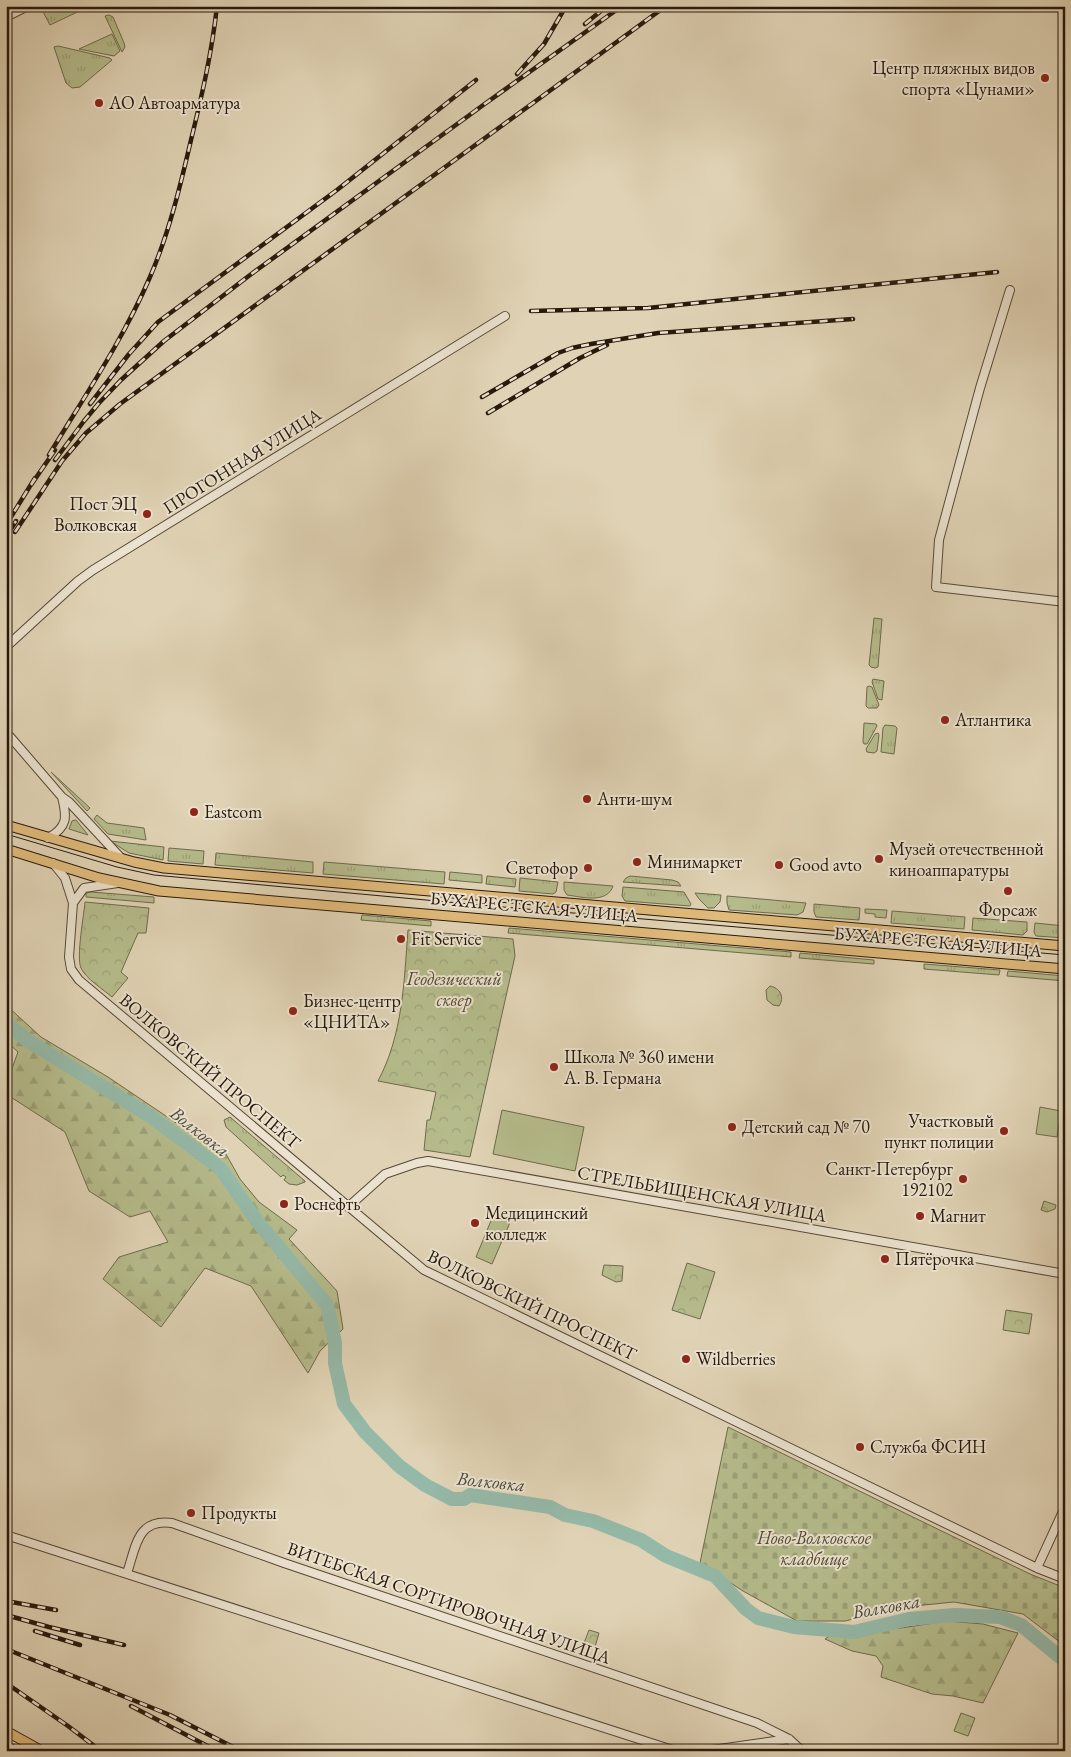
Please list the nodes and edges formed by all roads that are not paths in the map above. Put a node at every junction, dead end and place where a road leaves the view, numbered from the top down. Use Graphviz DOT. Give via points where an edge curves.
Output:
graph roads {
  1 [pos="28,6"];
  2 [pos="6,17"];
  3 [pos="1010,290"];
  4 [pos="505,316"];
  5 [pos="1065,602"];
  6 [pos="6,647"];
  7 [pos="6,732"];
  8 [pos="62,797"];
  9 [pos="6,825"];
  10 [pos="48,838"];
  11 [pos="6,849"];
  12 [pos="120,858"];
  13 [pos="53,863"];
  14 [pos="118,883"];
  15 [pos="73,903"];
  16 [pos="1065,946"];
  17 [pos="1065,969"];
  18 [pos="348,1207"];
  19 [pos="1065,1274"];
  20 [pos="1065,1507"];
  21 [pos="6,1535"];
  22 [pos="1037,1568"];
  23 [pos="127,1573"];
  24 [pos="1065,1579"];
  25 [pos="6,1731"];
  26 [pos="789,1739"];
  27 [pos="6,1746"];
  28 [pos="14,1751"];
  29 [pos="42,1751"];
  30 [pos="676,1751"];
  31 [pos="705,1751"];
  32 [pos="802,1751"];
  1 -- 2 [label="street"];
  3 -- 5 [label="street" via="939,540 936,587"];
  4 -- 6 [label="street, ПРОГОННАЯ УЛИЦА" via="93,570"];
  7 -- 8 [label="street"];
  8 -- 10 [label="street" via="66,815 64,824"];
  8 -- 12 [label="street"];
  9 -- 10 [label="main road, БУХАРЕСТСКАЯ УЛИЦА"];
  10 -- 12 [label="main road, БУХАРЕСТСКАЯ УЛИЦА"];
  11 -- 13 [label="main road, БУХАРЕСТСКАЯ УЛИЦА"];
  12 -- 16 [label="main road, БУХАРЕСТСКАЯ УЛИЦА" via="152,866 200,871"];
  13 -- 14 [label="main road, БУХАРЕСТСКАЯ УЛИЦА"];
  13 -- 15 [label="street, ВОЛКОВСКИЙ ПРОСПЕКТ" via="65,878"];
  14 -- 15 [label="street" via="84,888"];
  14 -- 17 [label="main road, БУХАРЕСТСКАЯ УЛИЦА" via="159,891"];
  15 -- 18 [label="street, ВОЛКОВСКИЙ ПРОСПЕКТ" via="68,957 79,980"];
  18 -- 19 [label="street, СТРЕЛЬБИЩЕНСКАЯ УЛИЦА" via="385,1174 428,1161"];
  18 -- 22 [label="street, ВОЛКОВСКИЙ ПРОСПЕКТ" via="429,1273"];
  20 -- 22 [label="street"];
  21 -- 23 [label="street"];
  22 -- 24 [label="street, ВОЛКОВСКИЙ ПРОСПЕКТ"];
  23 -- 26 [label="street, ВИТЕБСКАЯ СОРТИРОВОЧНАЯ УЛИЦА" via="144,1528 155,1523 172,1523 744,1718"];
  23 -- 30 [label="street"];
  25 -- 29 [label="main road"];
  26 -- 31 [label="street"];
  26 -- 32 [label="street, ВИТЕБСКАЯ СОРТИРОВОЧНАЯ УЛИЦА"];
  27 -- 28 [label="main road"];
}
